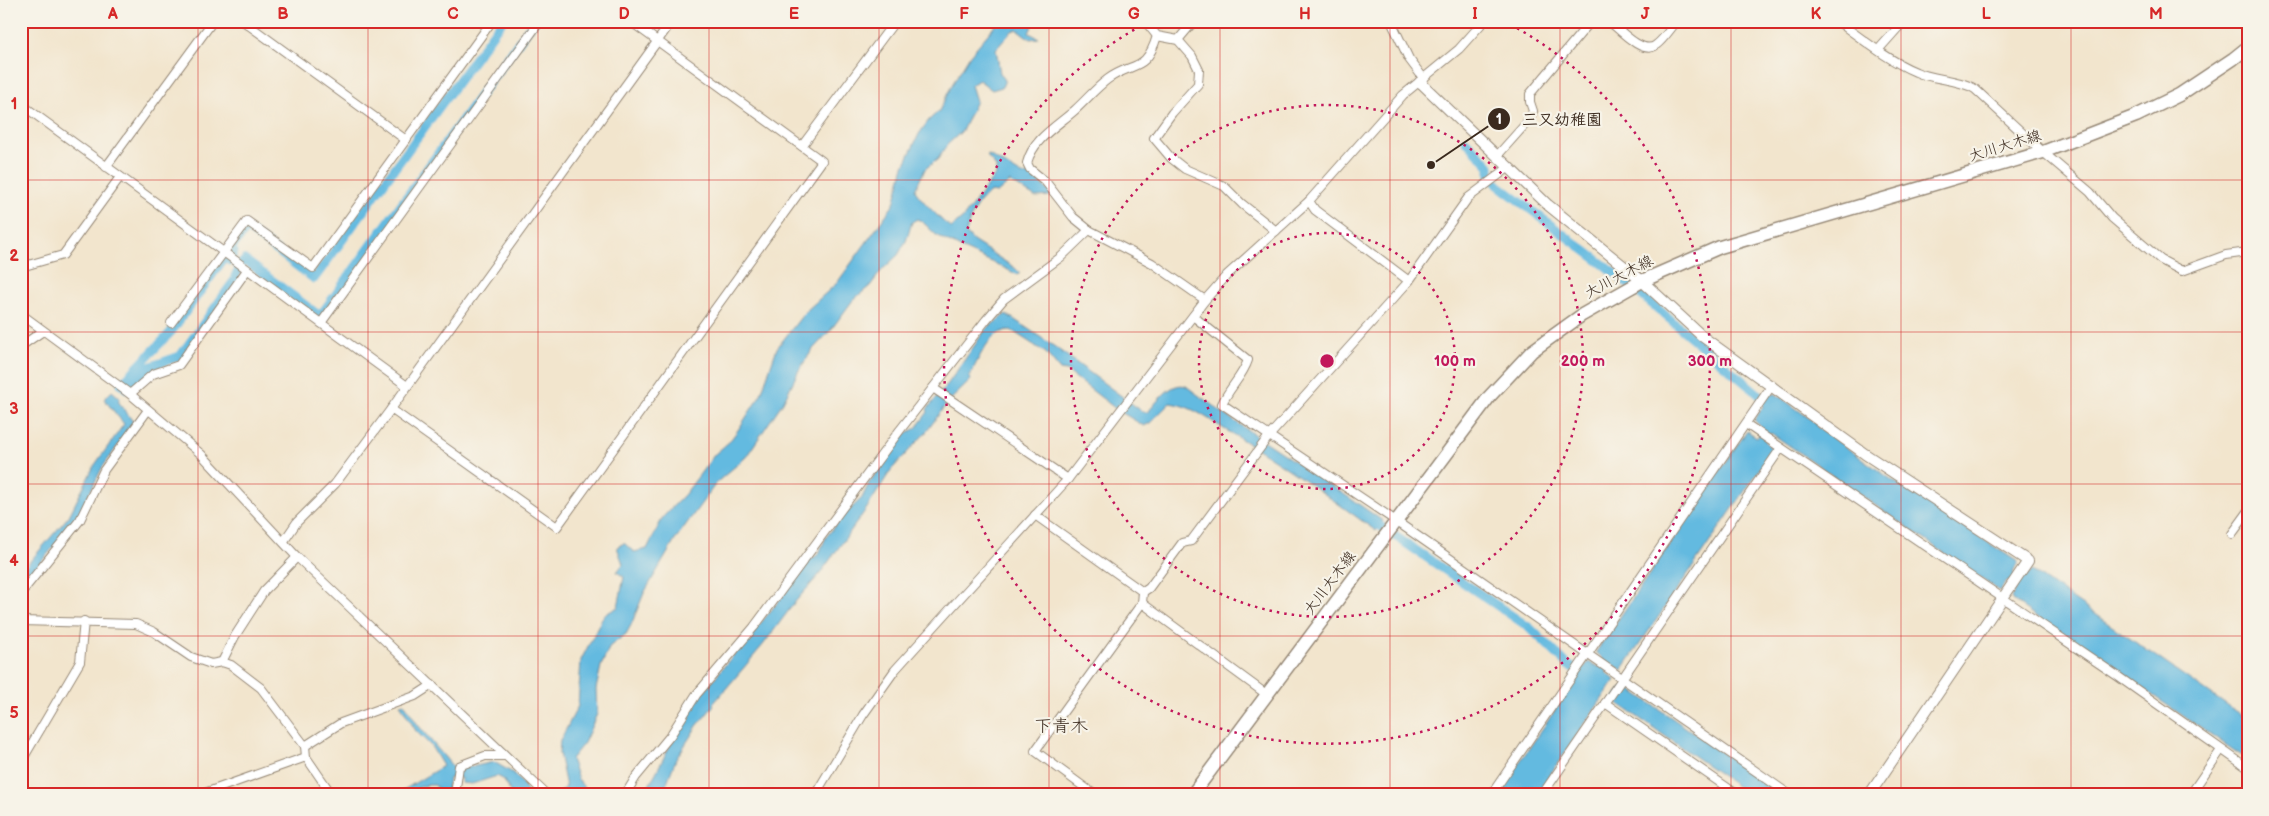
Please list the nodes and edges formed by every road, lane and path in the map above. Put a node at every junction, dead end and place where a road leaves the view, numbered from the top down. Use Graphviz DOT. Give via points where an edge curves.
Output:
graph roads {
  1 [pos="213,21"];
  2 [pos="243,21"];
  3 [pos="492,21"];
  4 [pos="540,21"];
  5 [pos="630,21"];
  6 [pos="672,21"];
  7 [pos="895,21"];
  8 [pos="1145,21"];
  9 [pos="1194,21"];
  10 [pos="1391,21"];
  11 [pos="1484,21"];
  12 [pos="1591,21"];
  13 [pos="1609,21"];
  14 [pos="1677,21"];
  15 [pos="1837,21"];
  16 [pos="1904,21"];
  17 [pos="1157,36"];
  18 [pos="1178,40"];
  19 [pos="657,41"];
  20 [pos="2248,47"];
  21 [pos="1879,49"];
  22 [pos="1422,81"];
  23 [pos="21,104"];
  24 [pos="406,140"];
  25 [pos="802,146"];
  26 [pos="2043,152"];
  27 [pos="1497,156"];
  28 [pos="106,167"];
  29 [pos="1508,168"];
  30 [pos="120,177"];
  31 [pos="1308,202"];
  32 [pos="1089,230"];
  33 [pos="1276,231"];
  34 [pos="227,252"];
  35 [pos="2248,252"];
  36 [pos="21,267"];
  37 [pos="245,268"];
  38 [pos="1409,281"];
  39 [pos="1640,282"];
  40 [pos="1205,300"];
  41 [pos="21,314"];
  42 [pos="1193,316"];
  43 [pos="171,323"];
  44 [pos="321,324"];
  45 [pos="43,331"];
  46 [pos="21,346"];
  47 [pos="407,386"];
  48 [pos="1771,387"];
  49 [pos="935,389"];
  50 [pos="130,394"];
  51 [pos="392,409"];
  52 [pos="148,410"];
  53 [pos="1748,425"];
  54 [pos="1269,436"];
  55 [pos="1779,446"];
  56 [pos="1068,479"];
  57 [pos="2248,512"];
  58 [pos="1035,515"];
  59 [pos="1396,521"];
  60 [pos="2232,534"];
  61 [pos="284,540"];
  62 [pos="297,557"];
  63 [pos="1142,592"];
  64 [pos="21,593"];
  65 [pos="2004,596"];
  66 [pos="1142,603"];
  67 [pos="21,621"];
  68 [pos="84,622"];
  69 [pos="1588,656"];
  70 [pos="222,662"];
  71 [pos="1620,677"];
  72 [pos="432,686"];
  73 [pos="1266,694"];
  74 [pos="1607,700"];
  75 [pos="305,746"];
  76 [pos="2221,750"];
  77 [pos="505,756"];
  78 [pos="306,757"];
  79 [pos="21,762"];
  80 [pos="2248,768"];
  81 [pos="199,795"];
  82 [pos="332,795"];
  83 [pos="455,795"];
  84 [pos="547,795"];
  85 [pos="625,795"];
  86 [pos="814,795"];
  87 [pos="1095,795"];
  88 [pos="1192,795"];
  89 [pos="1491,795"];
  90 [pos="1542,795"];
  91 [pos="1738,795"];
  92 [pos="1790,795"];
  93 [pos="1869,795"];
  94 [pos="2190,795"];
  1 -- 28 [label="street"];
  2 -- 24 [label="street"];
  3 -- 24 [label="street"];
  4 -- 44 [label="street"];
  5 -- 19 [label="street"];
  6 -- 19 [label="street"];
  7 -- 25 [label="street"];
  8 -- 17 [label="street"];
  9 -- 18 [label="street"];
  10 -- 22 [label="street"];
  11 -- 22 [label="street" via="1459,49"];
  12 -- 27 [label="street" via="1530,94 1533,112 1530,119"];
  13 -- 14 [label="street" via="1640,46 1648,48 1654,47"];
  15 -- 21 [label="street"];
  16 -- 21 [label="street"];
  17 -- 18 [label="street"];
  17 -- 32 [label="street" via="1144,62 1103,83 1041,139 1028,155 1026,163 1030,169"];
  18 -- 33 [label="street" via="1199,70 1198,84 1154,138 1170,158 1224,186"];
  19 -- 25 [label="street"];
  19 -- 47 [label="street"];
  20 -- 26 [label="main road, 大川大木線" via="2179,95 2136,116"];
  21 -- 26 [label="street" via="1916,72 1968,85"];
  22 -- 27 [label="street"];
  22 -- 31 [label="street" via="1403,95"];
  23 -- 28 [label="street"];
  24 -- 34 [label="street" via="313,268 247,221"];
  25 -- 51 [label="street" via="822,161 557,527"];
  26 -- 35 [label="street" via="2161,260 2182,271 2226,255"];
  26 -- 39 [label="main road, 大川大木線" via="1720,247"];
  27 -- 29 [label="street"];
  28 -- 30 [label="street"];
  29 -- 38 [label="street" via="1468,198"];
  29 -- 39 [label="street"];
  30 -- 34 [label="street"];
  30 -- 36 [label="street" via="63,255"];
  31 -- 33 [label="street"];
  31 -- 38 [label="street"];
  32 -- 40 [label="street" via="1152,263"];
  32 -- 49 [label="street" via="1061,257 1004,299"];
  33 -- 40 [label="street" via="1227,275"];
  34 -- 37 [label="street"];
  34 -- 43 [label="street"];
  37 -- 44 [label="street"];
  37 -- 50 [label="street" via="179,365 153,374"];
  38 -- 54 [label="street"];
  39 -- 48 [label="street" via="1703,337"];
  39 -- 59 [label="main road, 大川大木線" via="1582,315 1532,352 1489,397"];
  40 -- 42 [label="street"];
  41 -- 45 [label="street"];
  42 -- 54 [label="street" via="1248,360 1222,404"];
  42 -- 56 [label="street"];
  44 -- 47 [label="street"];
  45 -- 46 [label="street"];
  45 -- 50 [label="street"];
  47 -- 51 [label="street"];
  48 -- 53 [label="street"];
  48 -- 65 [label="street" via="2028,562"];
  49 -- 56 [label="street"];
  49 -- 85 [label="street" via="850,495 754,627 696,695 670,736"];
  50 -- 52 [label="street"];
  51 -- 61 [label="street" via="335,484 297,522"];
  52 -- 61 [label="street" via="201,454"];
  52 -- 64 [label="street" via="104,470 80,520"];
  53 -- 55 [label="street"];
  53 -- 69 [label="street"];
  54 -- 59 [label="street"];
  54 -- 63 [label="street" via="1190,542 1182,543 1149,588"];
  55 -- 65 [label="street"];
  55 -- 71 [label="street"];
  56 -- 58 [label="street"];
  57 -- 60 [label="street"];
  58 -- 63 [label="street"];
  58 -- 86 [label="street" via="895,670"];
  59 -- 69 [label="street"];
  59 -- 73 [label="main road, 大川大木線"];
  61 -- 62 [label="street"];
  62 -- 70 [label="street" via="264,591"];
  62 -- 72 [label="street"];
  63 -- 66 [label="street"];
  65 -- 76 [label="street"];
  65 -- 93 [label="street"];
  66 -- 73 [label="street"];
  66 -- 87 [label="street" via="1035,750"];
  67 -- 68 [label="street"];
  68 -- 70 [label="street" via="136,624 191,657 211,664"];
  68 -- 79 [label="street" via="80,662"];
  69 -- 71 [label="street"];
  69 -- 89 [label="street"];
  70 -- 75 [label="street" via="261,688"];
  71 -- 74 [label="street"];
  71 -- 92 [label="street"];
  72 -- 75 [label="street" via="415,696 341,723"];
  72 -- 77 [label="street"];
  73 -- 88 [label="main road, 大川大木線"];
  74 -- 90 [label="street"];
  74 -- 91 [label="street"];
  75 -- 78 [label="street"];
  76 -- 80 [label="street"];
  76 -- 94 [label="street"];
  77 -- 83 [label="street" via="485,756 459,766"];
  77 -- 84 [label="street"];
  78 -- 81 [label="street"];
  78 -- 82 [label="street"];
}
